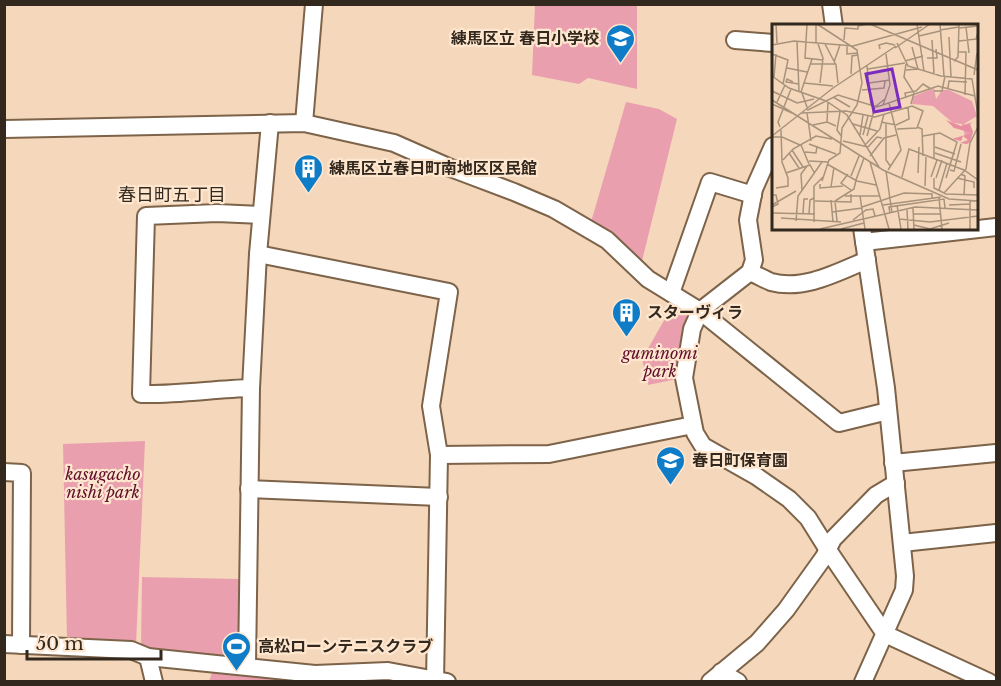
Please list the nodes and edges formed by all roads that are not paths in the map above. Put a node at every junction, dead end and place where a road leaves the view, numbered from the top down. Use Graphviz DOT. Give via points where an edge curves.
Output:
graph roads {
  1 [pos="314,4"];
  2 [pos="831,4"];
  3 [pos="834,24"];
  4 [pos="735,40"];
  5 [pos="772,43"];
  6 [pos="270,123"];
  7 [pos="304,123"];
  8 [pos="4,129"];
  9 [pos="772,148"];
  10 [pos="753,195"];
  11 [pos="261,215"];
  12 [pos="996,227"];
  13 [pos="977,228"];
  14 [pos="946,230"];
  15 [pos="863,235"];
  16 [pos="258,254"];
  17 [pos="867,260"];
  18 [pos="750,272"];
  19 [pos="671,293"];
  20 [pos="700,311"];
  21 [pos="250,388"];
  22 [pos="888,411"];
  23 [pos="693,425"];
  24 [pos="996,453"];
  25 [pos="439,455"];
  26 [pos="893,463"];
  27 [pos="4,472"];
  28 [pos="896,483"];
  29 [pos="249,489"];
  30 [pos="439,497"];
  31 [pos="996,532"];
  32 [pos="902,543"];
  33 [pos="828,550"];
  34 [pos="4,567"];
  35 [pos="22,568"];
  36 [pos="885,634"];
  37 [pos="13,645"];
  38 [pos="148,657"];
  39 [pos="247,665"];
  40 [pos="715,677"];
  41 [pos="154,681"];
  42 [pos="439,681"];
  43 [pos="738,681"];
  44 [pos="863,681"];
  45 [pos="989,681"];
  1 -- 7 [label="street"];
  2 -- 3 [label="street"];
  4 -- 5 [label="street"];
  6 -- 7 [label="street"];
  6 -- 8 [label="street"];
  6 -- 11 [label="street"];
  7 -- 19 [label="street" via="394,143 554,209 607,240 648,279"];
  9 -- 10 [label="street"];
  10 -- 18 [label="street" via="748,220 754,260"];
  10 -- 19 [label="street" via="710,182"];
  11 -- 16 [label="street"];
  11 -- 21 [label="street" via="147,216 141,394"];
  12 -- 13 [label="street"];
  14 -- 15 [label="street"];
  15 -- 17 [label="street"];
  16 -- 21 [label="street"];
  16 -- 25 [label="street" via="449,292 431,406"];
  17 -- 18 [label="street" via="823,278 795,284 772,282"];
  17 -- 22 [label="street"];
  18 -- 20 [label="street"];
  19 -- 20 [label="street"];
  20 -- 22 [label="street" via="839,423"];
  20 -- 23 [label="street" via="692,329 684,378"];
  21 -- 29 [label="street"];
  22 -- 26 [label="street"];
  23 -- 25 [label="street" via="549,454"];
  23 -- 33 [label="street" via="703,446 789,499 808,518"];
  24 -- 26 [label="street"];
  25 -- 30 [label="street"];
  26 -- 28 [label="street"];
  27 -- 35 [label="street" via="22,473"];
  28 -- 32 [label="street"];
  28 -- 33 [label="street" via="876,495 850,520"];
  29 -- 30 [label="street"];
  29 -- 39 [label="street"];
  30 -- 42 [label="street"];
  31 -- 32 [label="street"];
  32 -- 36 [label="street" via="904,591"];
  33 -- 36 [label="street"];
  33 -- 40 [label="street" via="786,610 757,643"];
  34 -- 35 [label="street"];
  35 -- 37 [label="street"];
  36 -- 44 [label="street"];
  36 -- 45 [label="street"];
  37 -- 38 [label="street" via="131,650"];
  38 -- 39 [label="street"];
  38 -- 41 [label="street"];
  39 -- 42 [label="street" via="315,674 388,671"];
  40 -- 43 [label="street"];
}
